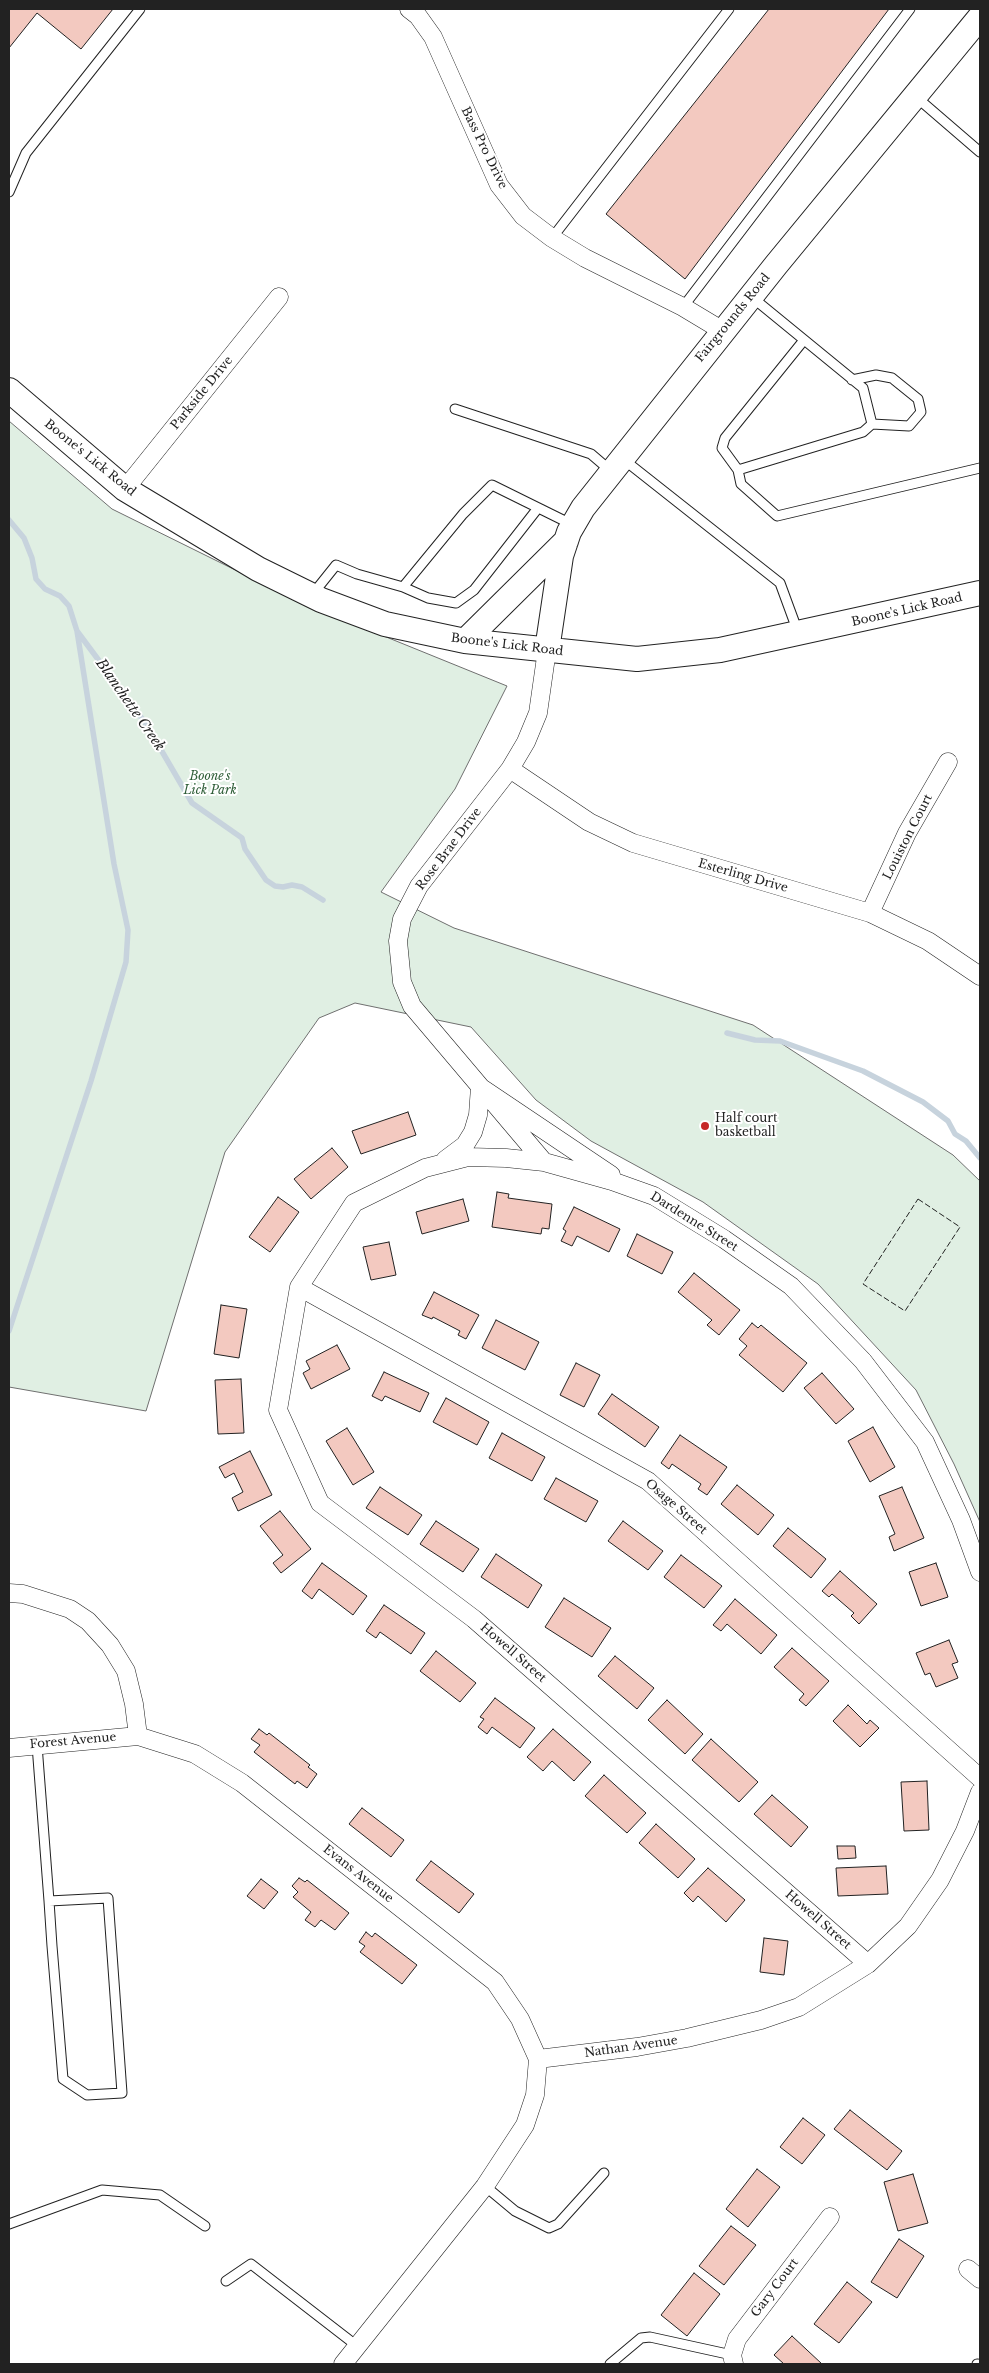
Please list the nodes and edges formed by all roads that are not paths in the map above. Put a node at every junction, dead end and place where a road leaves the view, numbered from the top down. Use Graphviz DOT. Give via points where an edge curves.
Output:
graph roads {
  1 [pos="140,9"];
  2 [pos="409,9"];
  3 [pos="729,9"];
  4 [pos="910,9"];
  5 [pos="980,17"];
  6 [pos="915,96"];
  7 [pos="980,152"];
  8 [pos="9,192"];
  9 [pos="552,238"];
  10 [pos="751,296"];
  11 [pos="279,297"];
  12 [pos="683,307"];
  13 [pos="723,331"];
  14 [pos="804,340"];
  15 [pos="852,380"];
  16 [pos="9,390"];
  17 [pos="455,409"];
  18 [pos="872,424"];
  19 [pos="618,466"];
  20 [pos="980,468"];
  21 [pos="738,470"];
  22 [pos="125,489"];
  23 [pos="538,508"];
  24 [pos="569,533"];
  25 [pos="403,588"];
  26 [pos="980,593"];
  27 [pos="312,595"];
  28 [pos="799,634"];
  29 [pos="465,641"];
  30 [pos="547,650"];
  31 [pos="948,762"];
  32 [pos="510,770"];
  33 [pos="870,913"];
  34 [pos="980,976"];
  35 [pos="480,1087"];
  36 [pos="544,1162"];
  37 [pos="438,1164"];
  38 [pos="624,1185"];
  39 [pos="299,1287"];
  40 [pos="980,1572"];
  41 [pos="9,1593"];
  42 [pos="138,1736"];
  43 [pos="36,1745"];
  44 [pos="9,1748"];
  45 [pos="980,1778"];
  46 [pos="980,1792"];
  47 [pos="49,1901"];
  48 [pos="868,1964"];
  49 [pos="538,2059"];
  50 [pos="604,2173"];
  51 [pos="484,2186"];
  52 [pos="830,2217"];
  53 [pos="9,2224"];
  54 [pos="205,2226"];
  55 [pos="226,2281"];
  56 [pos="351,2357"];
  57 [pos="733,2360"];
  58 [pos="610,2364"];
  1 -- 8 [label="lane" via="26,153"];
  2 -- 9 [label="street, Bass Pro Drive" via="433,38 499,185 523,216"];
  3 -- 9 [label="lane"];
  4 -- 12 [label="lane"];
  5 -- 6 [label="street, Fairgrounds Road"];
  6 -- 7 [label="lane"];
  6 -- 10 [label="street, Fairgrounds Road"];
  9 -- 12 [label="street, Bass Pro Drive"];
  10 -- 13 [label="street, Fairgrounds Road"];
  10 -- 14 [label="lane"];
  11 -- 22 [label="street, Parkside Drive"];
  12 -- 13 [label="street, Bass Pro Drive"];
  13 -- 19 [label="street, Fairgrounds Road"];
  14 -- 15 [label="lane"];
  14 -- 21 [label="lane" via="725,438 722,448"];
  15 -- 18 [label="lane" via="863,388"];
  15 -- 18 [label="lane" via="876,375 892,378 918,399 921,412 909,426"];
  16 -- 22 [label="street, Boone's Lick Road"];
  17 -- 19 [label="lane"];
  18 -- 21 [label="lane" via="863,432"];
  19 -- 24 [label="street, Fairgrounds Road" via="583,508"];
  19 -- 28 [label="lane" via="780,583"];
  20 -- 21 [label="lane" via="777,516 741,484"];
  22 -- 27 [label="street, Boone's Lick Road" via="258,569"];
  23 -- 24 [label="lane"];
  23 -- 25 [label="lane" via="474,590 456,603 428,598"];
  23 -- 25 [label="lane" via="492,485 463,514"];
  24 -- 29 [label="street"];
  24 -- 30 [label="street, Fairgrounds Road" via="561,556"];
  25 -- 27 [label="lane" via="336,565"];
  26 -- 28 [label="street, Boone's Lick Road"];
  27 -- 29 [label="street, Boone's Lick Road" via="385,624"];
  28 -- 30 [label="street, Boone's Lick Road" via="720,650 637,659"];
  29 -- 30 [label="street, Boone's Lick Road"];
  30 -- 32 [label="street, Rose Brae Drive" via="538,713"];
  31 -- 33 [label="street, Louiston Court" via="907,833"];
  32 -- 33 [label="street, Esterling Drive" via="589,822 633,843"];
  32 -- 35 [label="street, Rose Brae Drive" via="419,886 402,920 398,941 402,982 412,1006"];
  33 -- 34 [label="street, Esterling Drive" via="928,942"];
  35 -- 36 [label="street, Rose Brae Drive"];
  35 -- 37 [label="street" via="473,1132 465,1145"];
  35 -- 38 [label="street"];
  36 -- 37 [label="street, Dardenne Street" via="468,1157"];
  36 -- 38 [label="street, Dardenne Street"];
  37 -- 39 [label="street, Dardenne Street" via="354,1203"];
  38 -- 40 [label="street, Dardenne Street" via="654,1196 724,1239 790,1286 863,1361 926,1442"];
  39 -- 45 [label="street, Osage Street" via="648,1481"];
  39 -- 48 [label="street, Howell Street" via="278,1410 320,1503 474,1619"];
  41 -- 42 [label="street" via="23,1594 70,1609 88,1621 110,1645 126,1671"];
  42 -- 43 [label="street, Forest Avenue"];
  42 -- 49 [label="street, Evans Avenue" via="195,1754 242,1784 495,1982 520,2019"];
  43 -- 44 [label="street, Forest Avenue"];
  43 -- 47 [label="lane"];
  46 -- 48 [label="street, Nathan Avenue" via="940,1880 908,1926"];
  47 -- 47 [label="lane" via="63,2079 87,2095 122,2093 108,1898"];
  48 -- 49 [label="street, Nathan Avenue" via="799,2007 761,2020 637,2047"];
  49 -- 51 [label="street" via="535,2094 525,2125"];
  50 -- 51 [label="lane" via="558,2224 549,2228 516,2211"];
  51 -- 56 [label="street"];
  52 -- 57 [label="street, Gary Court" via="736,2339"];
  53 -- 54 [label="lane" via="102,2190 160,2195"];
  55 -- 56 [label="lane" via="252,2264"];
  57 -- 58 [label="lane" via="650,2337 641,2338"];
}
